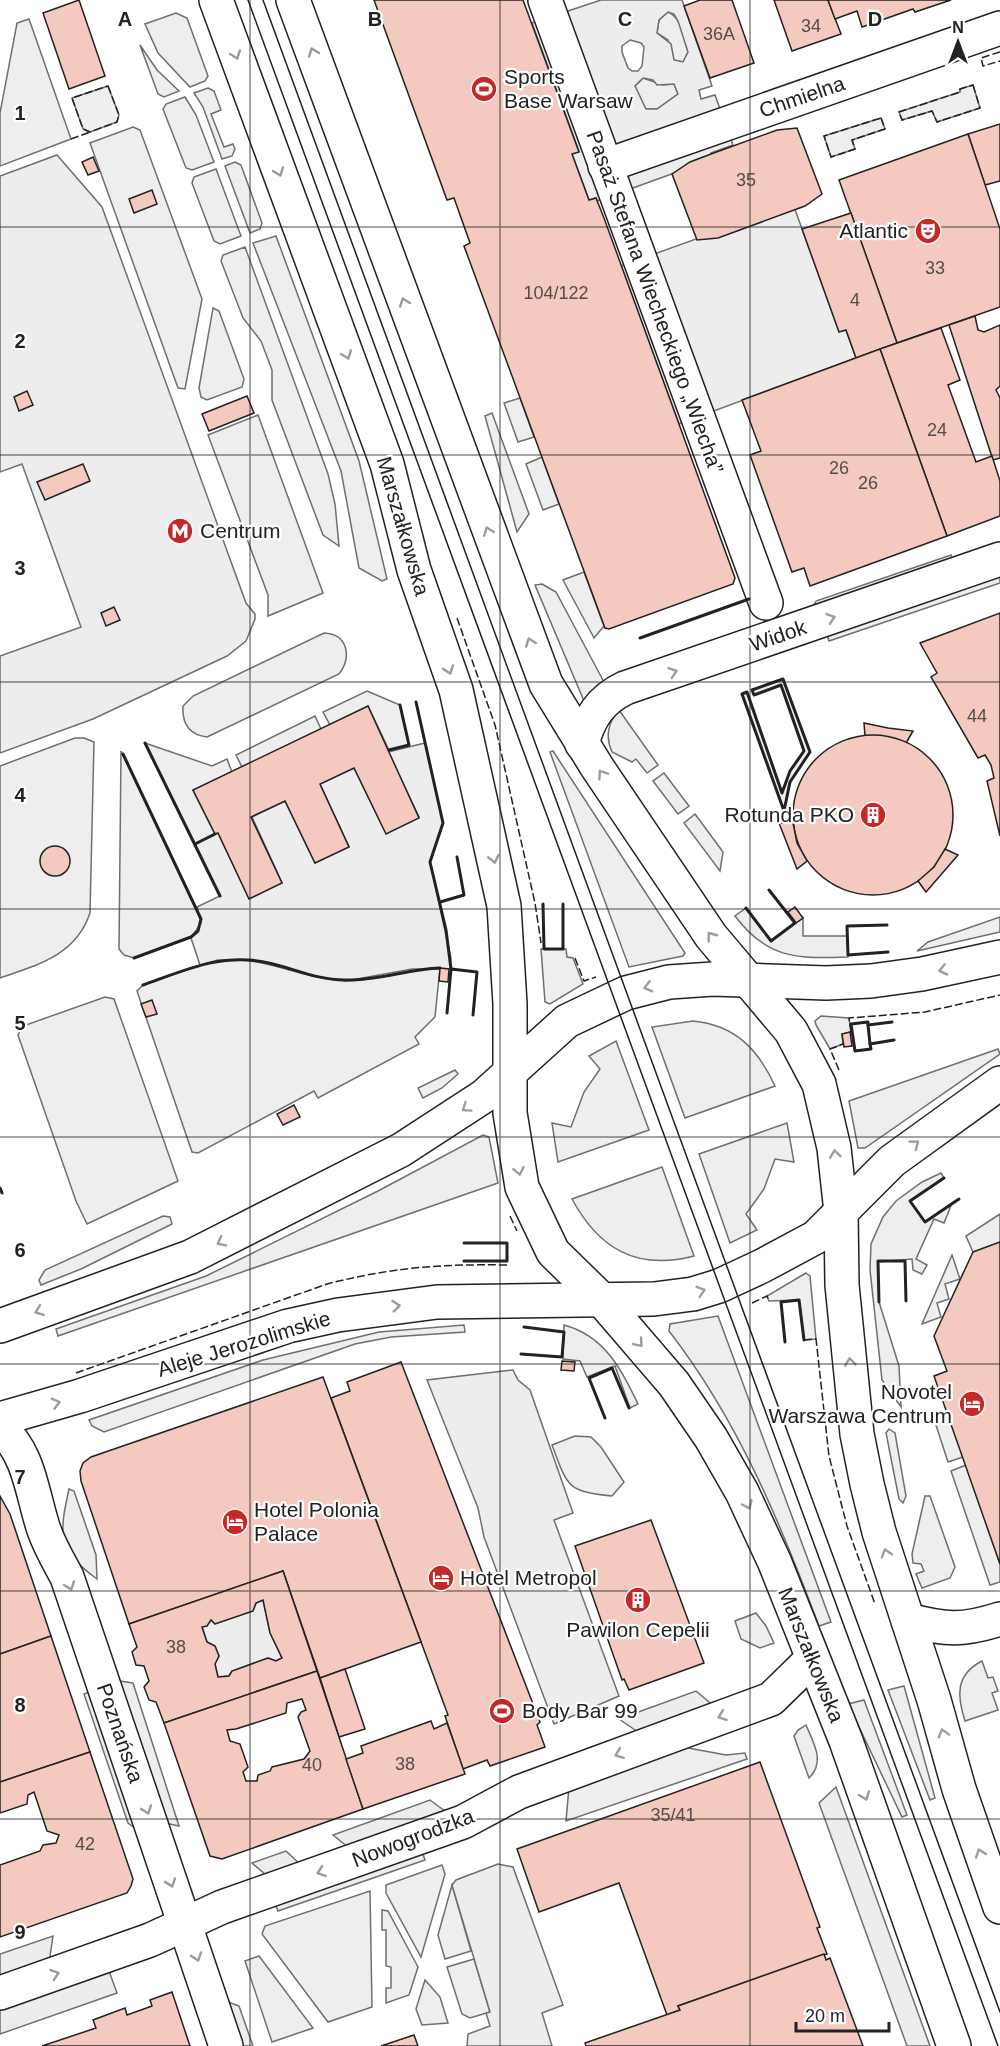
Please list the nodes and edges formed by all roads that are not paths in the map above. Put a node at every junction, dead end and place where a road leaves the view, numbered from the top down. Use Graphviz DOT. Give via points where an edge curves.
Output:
graph roads {
  1 [pos="216,0"];
  2 [pos="293,0"];
  3 [pos="545,0"];
  4 [pos="1000,28"];
  5 [pos="605,166"];
  6 [pos="1000,559"];
  7 [pos="766,603"];
  8 [pos="582,744"];
  9 [pos="1000,957"];
  10 [pos="748,981"];
  11 [pos="511,1071"];
  12 [pos="1000,1083"];
  13 [pos="841,1212"];
  14 [pos="602,1299"];
  15 [pos="0,1326"];
  16 [pos="0,1419"];
  17 [pos="0,1428"];
  18 [pos="1000,1619"];
  19 [pos="908,1620"];
  20 [pos="812,1659"];
  21 [pos="1000,1907"];
  22 [pos="185,1924"];
  23 [pos="935,1991"];
  24 [pos="0,1993"];
  25 [pos="226,2046"];
  26 [pos="954,2046"];
  27 [pos="975,2046"];
  1 -- 11 [label="main road, Marszałkowska, one-way" via="387,464 414,570 456,690 504,906"];
  8 -- 2 [label="main road, one-way" via="541,671"];
  3 -- 5 [label="main road, Pasaż Stefana Wiecheckiego „Wiecha”"];
  4 -- 5 [label="main road, Chmielna"];
  5 -- 7 [label="main road, Pasaż Stefana Wiecheckiego „Wiecha”"];
  8 -- 6 [label="main road, Widok, one-way" via="594,712 625,688"];
  10 -- 8 [label="main road, one-way" via="711,936"];
  9 -- 10 [label="main road, one-way" via="871,981"];
  10 -- 11 [label="main road, one-way" via="713,978 669,982 626,993 567,1021"];
  13 -- 10 [label="main road, one-way" via="834,1148 819,1084 792,1031"];
  11 -- 14 [label="main road, Marszałkowska, one-way" via="510,1113 527,1200 553,1252"];
  11 -- 15 [label="main road, one-way" via="484,1096 401,1150 190,1257"];
  13 -- 12 [label="main road, one-way" via="892,1161"];
  14 -- 13 [label="main road, Aleje Jerozolimskie, one-way" via="654,1299 693,1294 725,1284 816,1236"];
  19 -- 13 [label="main road, one-way" via="879,1532 857,1434 842,1285"];
  16 -- 14 [label="main road, Aleje Jerozolimskie, one-way" via="288,1326 338,1315 437,1302"];
  14 -- 20 [label="main road, Marszałkowska, one-way" via="674,1384 711,1438 775,1563"];
  17 -- 22 [label="main road, Poznańska, one-way" via="12,1438 24,1460 45,1533 67,1577"];
  18 -- 19 [label="main road" via="942,1629"];
  21 -- 19 [label="main road, one-way" via="959,1789"];
  20 -- 22 [label="main road, Nowogrodzka, one-way" via="771,1699 519,1792 463,1822 222,1907"];
  20 -- 23 [label="main road, Marszałkowska, one-way" via="846,1741"];
  24 -- 22 [label="main road, Nowogrodzka, one-way"];
  22 -- 25 [label="main road, Poznańska, one-way"];
  23 -- 26 [label="main road, Marszałkowska"];
  23 -- 27 [label="main road"];
}
